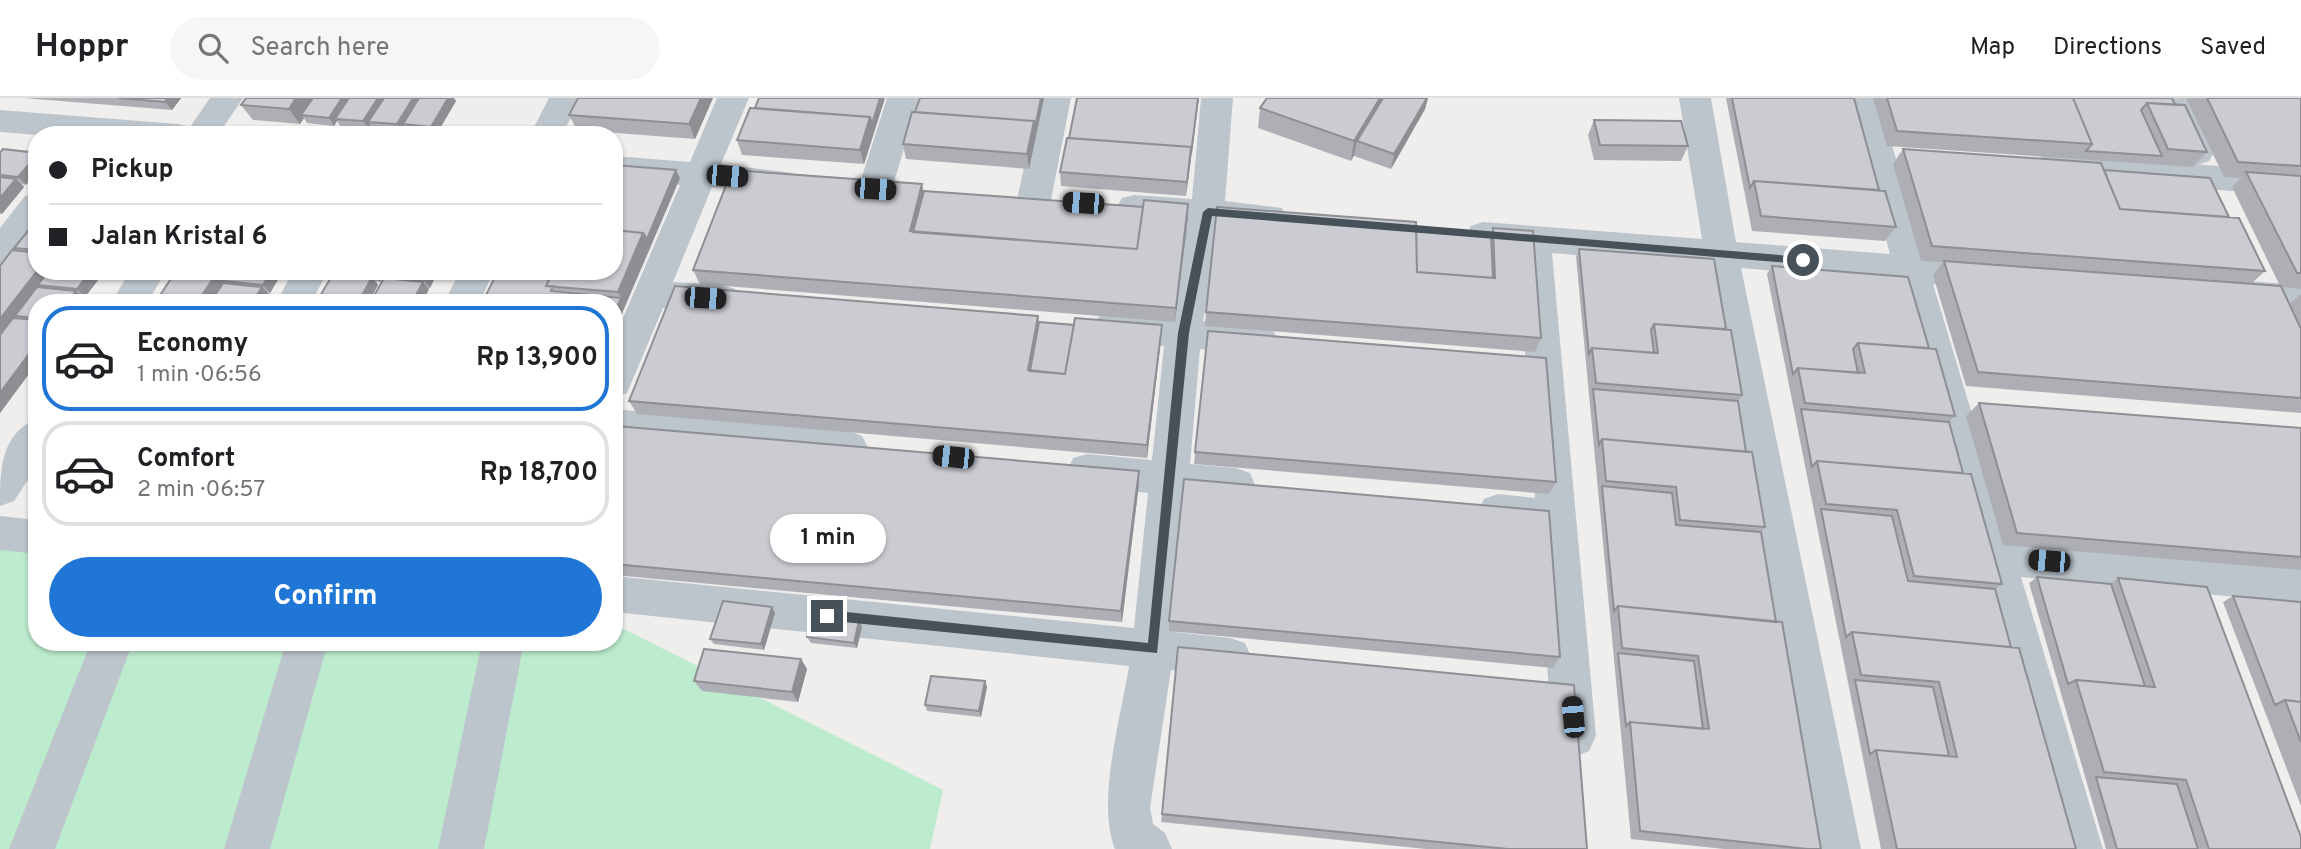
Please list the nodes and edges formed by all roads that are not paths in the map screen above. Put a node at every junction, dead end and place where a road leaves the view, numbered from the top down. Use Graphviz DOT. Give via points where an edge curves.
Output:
graph roads {
  1 [pos="227,98"];
  2 [pos="565,98"];
  3 [pos="733,98"];
  4 [pos="903,98"];
  5 [pos="1055,98"];
  6 [pos="1217,98"];
  7 [pos="1695,98"];
  8 [pos="1862,98"];
  9 [pos="2172,98"];
  10 [pos="0,121"];
  11 [pos="47,126"];
  12 [pos="207,126"];
  13 [pos="551,126"];
  14 [pos="2016,163"];
  15 [pos="623,169"];
  16 [pos="702,174"];
  17 [pos="2208,176"];
  18 [pos="809,183"];
  19 [pos="2301,184"];
  20 [pos="875,189"];
  21 [pos="1034,200"];
  22 [pos="1101,204"];
  23 [pos="1208,212"];
  24 [pos="2225,212"];
  25 [pos="28,217"];
  26 [pos="1303,220"];
  27 [pos="1452,233"];
  28 [pos="1534,240"];
  29 [pos="0,253"];
  30 [pos="1721,254"];
  31 [pos="2248,261"];
  32 [pos="1913,269"];
  33 [pos="2021,278"];
  34 [pos="2198,292"];
  35 [pos="651,294"];
  36 [pos="2266,297"];
  37 [pos="2301,299"];
  38 [pos="761,302"];
  39 [pos="1074,325"];
  40 [pos="2283,331"];
  41 [pos="1184,333"];
  42 [pos="1294,343"];
  43 [pos="623,361"];
  44 [pos="623,426"];
  45 [pos="28,448"];
  46 [pos="877,450"];
  47 [pos="1058,467"];
  48 [pos="1169,478"];
  49 [pos="1266,488"];
  50 [pos="0,489"];
  51 [pos="1460,507"];
  52 [pos="1557,517"];
  53 [pos="0,533"];
  54 [pos="28,536"];
  55 [pos="1994,557"];
  56 [pos="2301,585"];
  57 [pos="623,595"];
  58 [pos="1153,649"];
  59 [pos="109,651"];
  60 [pos="304,651"];
  61 [pos="501,651"];
  62 [pos="1264,660"];
  63 [pos="1529,687"];
  64 [pos="1570,691"];
  65 [pos="1577,770"];
  66 [pos="32,849"];
  67 [pos="247,849"];
  68 [pos="461,849"];
  69 [pos="1149,849"];
  70 [pos="1838,849"];
  71 [pos="2080,849"];
  1 -- 12 [label="street"];
  2 -- 13 [label="street"];
  3 -- 16 [label="street"];
  4 -- 20 [label="street"];
  5 -- 21 [label="street"];
  6 -- 23 [label="street"];
  7 -- 30 [label="street"];
  8 -- 32 [label="street" via="1892,156"];
  9 -- 17 [label="street"];
  10 -- 11 [label="street"];
  14 -- 17 [label="street"];
  15 -- 16 [label="street"];
  16 -- 18 [label="street"];
  16 -- 35 [label="street"];
  17 -- 19 [label="street"];
  17 -- 24 [label="street"];
  22 -- 23 [label="street"];
  23 -- 26 [label="street"];
  23 -- 41 [label="street"];
  25 -- 29 [label="street"];
  27 -- 28 [label="street"];
  28 -- 30 [label="street"];
  28 -- 52 [label="street" via="1530,364"];
  30 -- 32 [label="street"];
  30 -- 70 [label="street"];
  31 -- 36 [label="street"];
  32 -- 33 [label="street"];
  32 -- 55 [label="street" via="1968,408"];
  34 -- 36 [label="street"];
  35 -- 38 [label="street"];
  35 -- 43 [label="street"];
  36 -- 37 [label="street"];
  36 -- 40 [label="street"];
  39 -- 41 [label="street"];
  41 -- 42 [label="street"];
  41 -- 48 [label="street"];
  44 -- 46 [label="street"];
  45 -- 50 [label="street"];
  47 -- 48 [label="street"];
  48 -- 49 [label="street"];
  48 -- 58 [label="street"];
  51 -- 52 [label="street"];
  52 -- 64 [label="street"];
  53 -- 54 [label="street"];
  55 -- 56 [label="street" via="2195,591"];
  55 -- 71 [label="street"];
  57 -- 58 [label="street"];
  58 -- 62 [label="street"];
  58 -- 69 [label="street" via="1128,808 1133,837"];
  59 -- 66 [label="street"];
  60 -- 67 [label="street"];
  61 -- 68 [label="street"];
  63 -- 64 [label="street"];
  64 -- 65 [label="street"];
}
